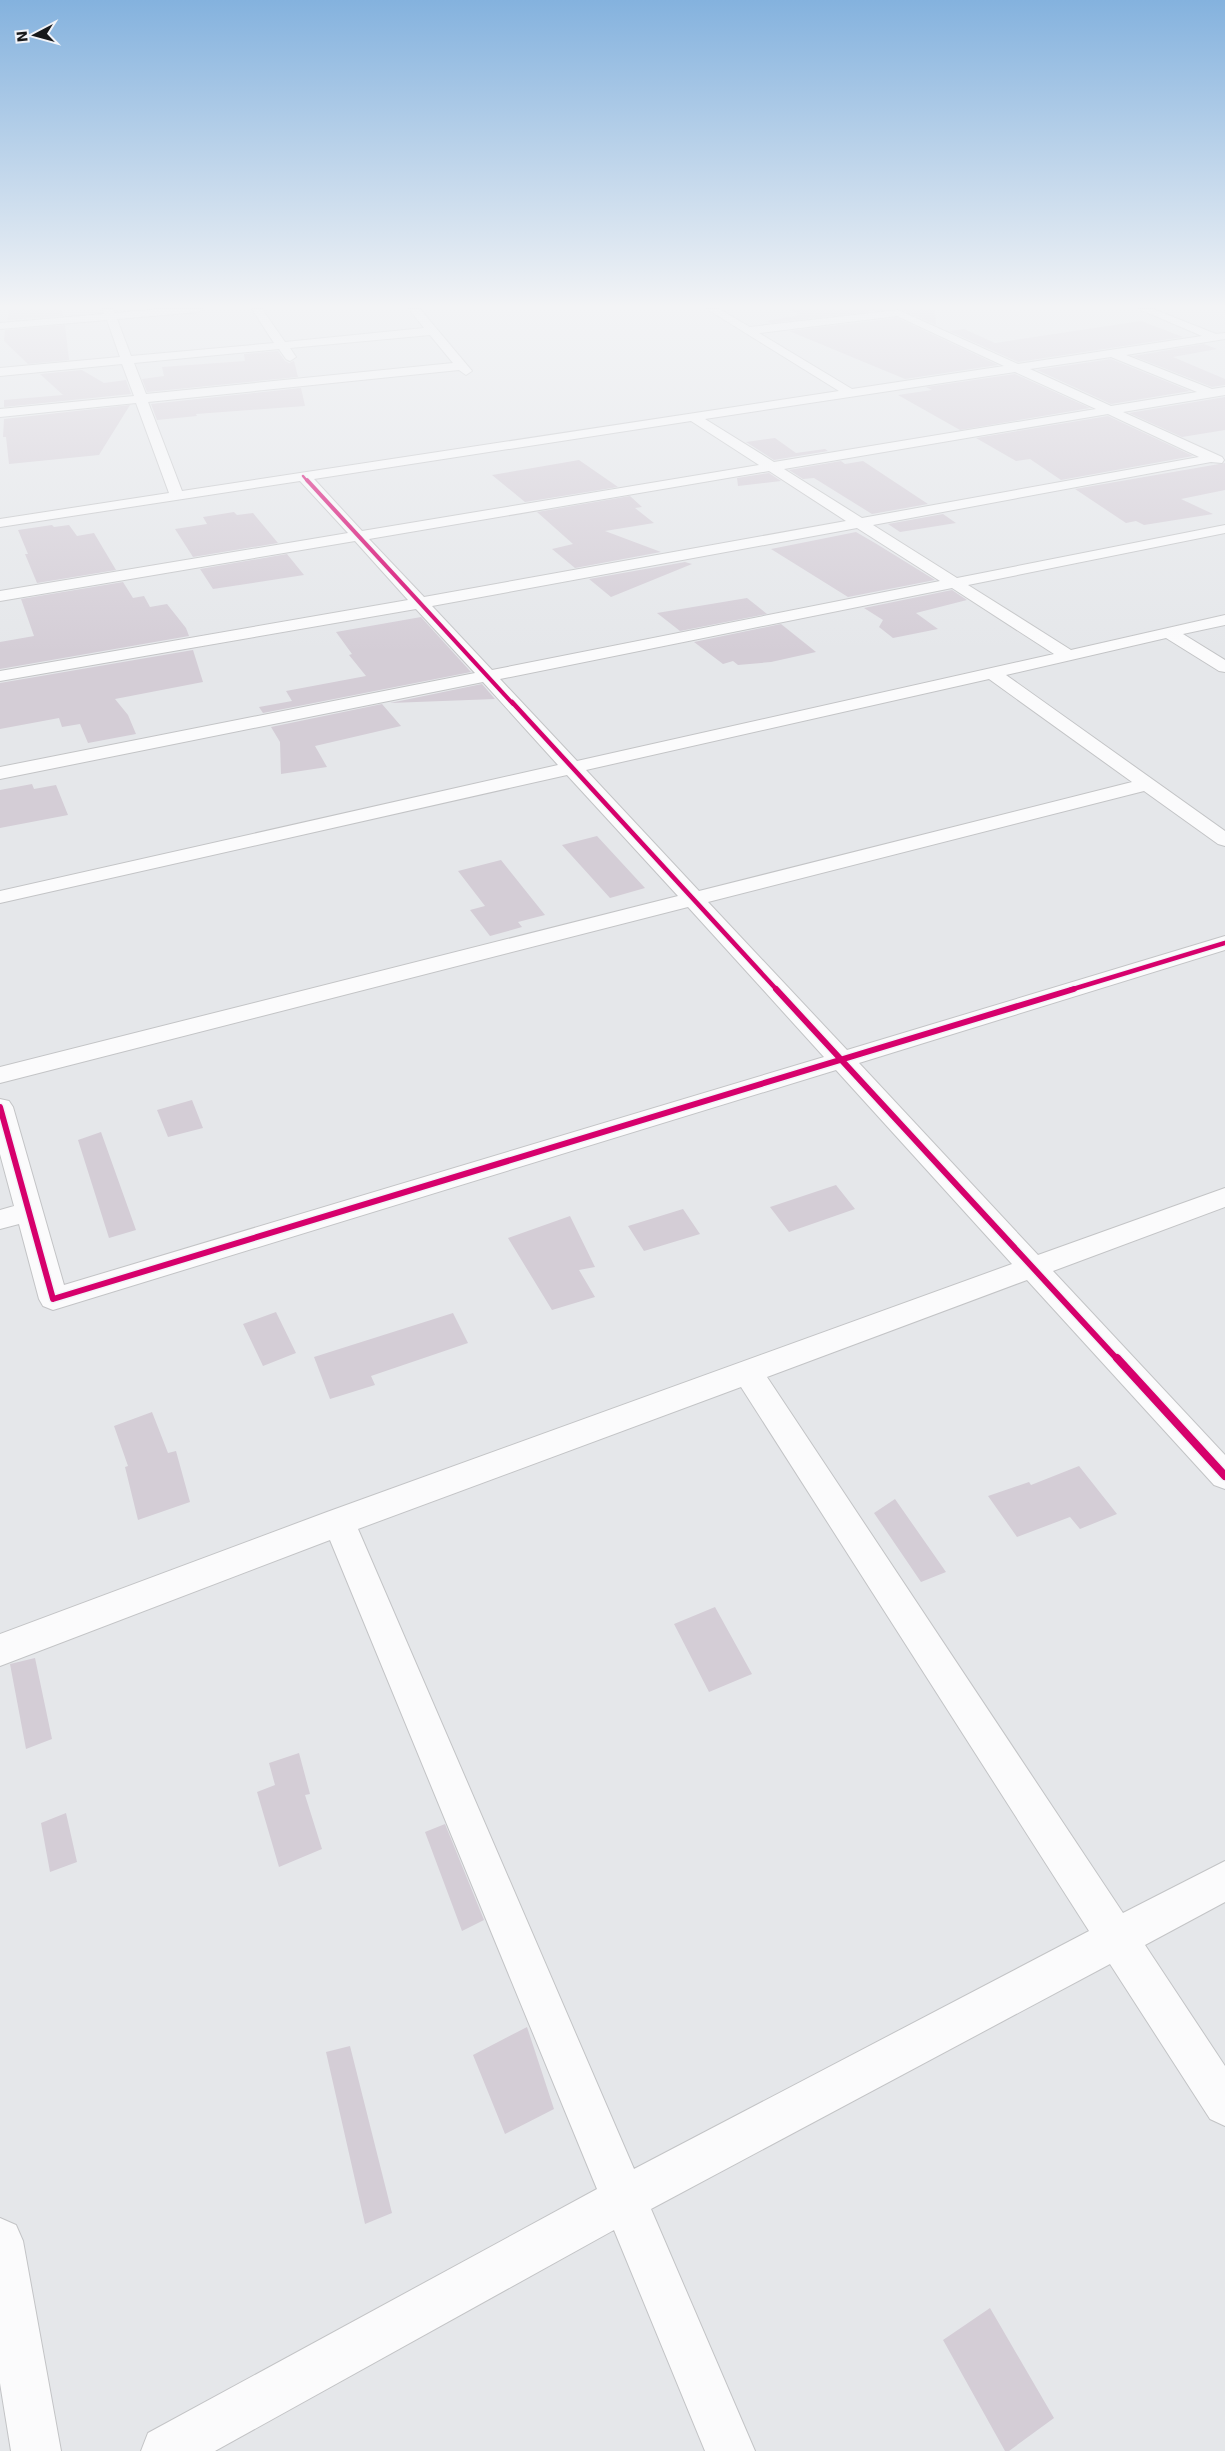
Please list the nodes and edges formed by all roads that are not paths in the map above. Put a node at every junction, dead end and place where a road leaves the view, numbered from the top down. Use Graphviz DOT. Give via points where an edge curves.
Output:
graph roads {
  1 [pos="152,423"];
  2 [pos="651,423"];
  3 [pos="703,423"];
  4 [pos="1029,423"];
  5 [pos="1138,423"];
  6 [pos="1219,461"];
  7 [pos="773,466"];
  8 [pos="303,476"];
  9 [pos="177,496"];
  10 [pos="0,523"];
  11 [pos="861,523"];
  12 [pos="1225,529"];
  13 [pos="357,535"];
  14 [pos="955,583"];
  15 [pos="0,596"];
  16 [pos="420,603"];
  17 [pos="1225,620"];
  18 [pos="1168,632"];
  19 [pos="1068,655"];
  20 [pos="1225,667"];
  21 [pos="992,673"];
  22 [pos="0,676"];
  23 [pos="487,676"];
  24 [pos="572,768"];
  25 [pos="0,773"];
  26 [pos="1147,784"];
  27 [pos="1225,840"];
  28 [pos="0,897"];
  29 [pos="693,899"];
  30 [pos="1225,943"];
  31 [pos="840,1059"];
  32 [pos="0,1075"];
  33 [pos="0,1107"];
  34 [pos="1225,1197"];
  35 [pos="28,1211"];
  36 [pos="0,1220"];
  37 [pos="1033,1267"];
  38 [pos="747,1372"];
  39 [pos="1225,1476"];
  40 [pos="339,1522"];
  41 [pos="0,1650"];
  42 [pos="1225,1881"];
  43 [pos="1117,1938"];
  44 [pos="1225,2104"];
  45 [pos="624,2199"];
  46 [pos="0,2241"];
  47 [pos="36,2451"];
  48 [pos="166,2451"];
  49 [pos="730,2451"];
  1 -- 9 [label="street"];
  2 -- 8 [label="street"];
  3 -- 7 [label="street"];
  4 -- 7 [label="street"];
  5 -- 6 [label="street"];
  6 -- 11 [label="street"];
  7 -- 11 [label="street"];
  7 -- 13 [label="street"];
  8 -- 9 [label="street"];
  8 -- 13 [label="street"];
  9 -- 10 [label="street"];
  11 -- 14 [label="street"];
  11 -- 16 [label="street"];
  12 -- 14 [label="street"];
  13 -- 15 [label="street"];
  13 -- 16 [label="street"];
  14 -- 19 [label="street"];
  14 -- 23 [label="street"];
  16 -- 22 [label="street"];
  16 -- 23 [label="street"];
  17 -- 18 [label="street"];
  18 -- 19 [label="street"];
  18 -- 20 [label="street"];
  19 -- 21 [label="street"];
  21 -- 24 [label="street"];
  21 -- 26 [label="street"];
  23 -- 24 [label="street"];
  23 -- 25 [label="street"];
  24 -- 28 [label="street"];
  24 -- 29 [label="street"];
  26 -- 27 [label="street"];
  26 -- 29 [label="street"];
  29 -- 31 [label="street"];
  29 -- 32 [label="street"];
  30 -- 31 [label="street"];
  31 -- 35 [label="street" via="53,1299"];
  31 -- 37 [label="street"];
  33 -- 35 [label="street"];
  34 -- 37 [label="street"];
  35 -- 36 [label="street"];
  37 -- 38 [label="street"];
  37 -- 39 [label="street"];
  38 -- 40 [label="street"];
  38 -- 43 [label="street"];
  40 -- 41 [label="street"];
  40 -- 45 [label="street"];
  42 -- 43 [label="street"];
  43 -- 44 [label="street"];
  43 -- 45 [label="street"];
  45 -- 48 [label="street"];
  45 -- 49 [label="street"];
  46 -- 47 [label="street"];
}
